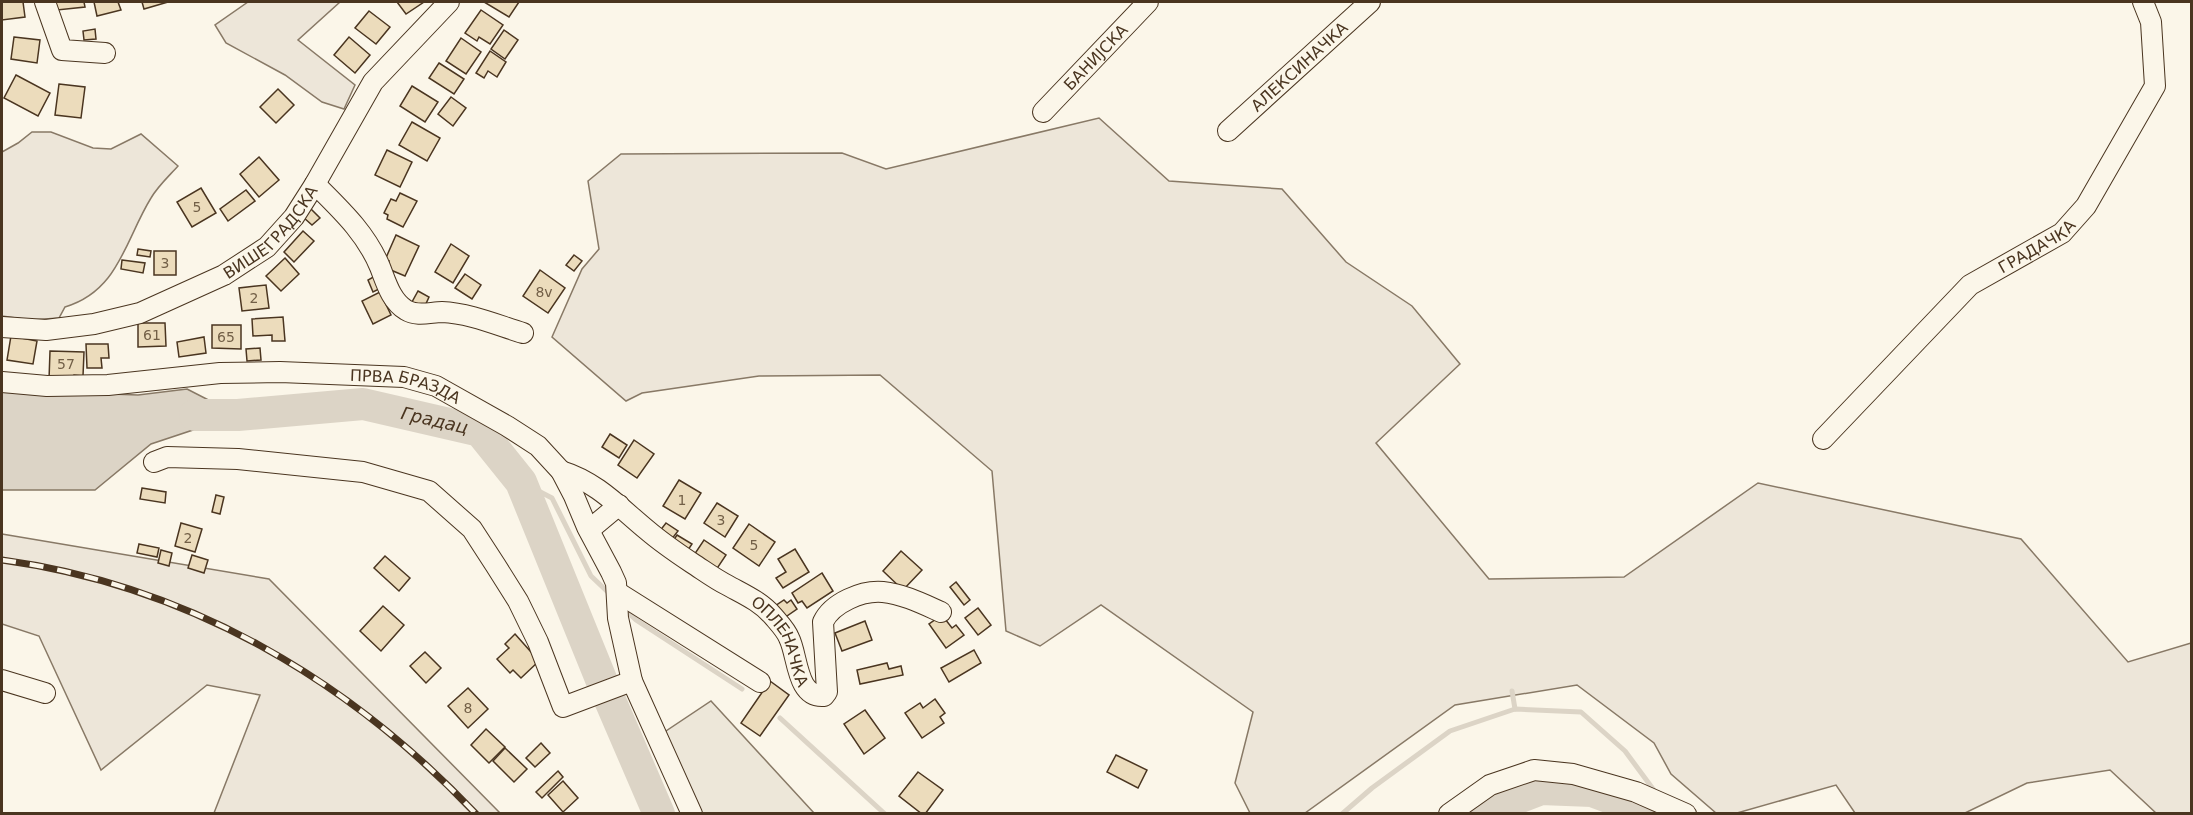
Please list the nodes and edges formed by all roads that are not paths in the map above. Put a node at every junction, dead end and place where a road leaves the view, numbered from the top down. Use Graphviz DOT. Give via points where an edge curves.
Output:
graph roads {
  1 [pos="45,2"];
  2 [pos="449,2"];
  3 [pos="1148,2"];
  4 [pos="1370,2"];
  5 [pos="2143,2"];
  6 [pos="105,53"];
  7 [pos="1043,112"];
  8 [pos="1228,131"];
  9 [pos="315,184"];
  10 [pos="2,327"];
  11 [pos="523,333"];
  12 [pos="2,382"];
  13 [pos="1823,439"];
  14 [pos="154,462"];
  15 [pos="561,471"];
  16 [pos="619,505"];
  17 [pos="589,530"];
  18 [pos="617,591"];
  19 [pos="941,612"];
  20 [pos="2,680"];
  21 [pos="760,682"];
  22 [pos="626,683"];
  23 [pos="45,693"];
  24 [pos="692,813"];
  25 [pos="1449,813"];
  26 [pos="1686,813"];
  1 -- 6 [label="street" via="62,50"];
  2 -- 9 [label="street, ВИШЕГРАДСКА" via="373,82"];
  3 -- 7 [label="street, БАНИЈСКА"];
  4 -- 8 [label="street, АЛЕКСИНАЧКА"];
  5 -- 13 [label="street, ГРАДАЧКА" via="2151,22 2155,86 2086,206 2062,233 1970,285"];
  9 -- 10 [label="street, ВИШЕГРАДСКА" via="294,217 267,247 224,275 140,313 94,324 46,330"];
  9 -- 11 [label="street" via="365,237 393,298 407,311 456,313"];
  12 -- 15 [label="street, ПРВА БРАЗДА" via="108,385 280,372 404,377 436,386 507,426 538,446"];
  14 -- 22 [label="street" via="167,457 238,459 363,472 429,491 472,529 518,601 563,707"];
  15 -- 16 [label="street, ОПЛЕНАЧКА" via="578,476"];
  15 -- 17 [label="street, ПРВА БРАЗДА"];
  16 -- 17 [label="street"];
  16 -- 19 [label="street, ОПЛЕНАЧКА" via="691,562 771,613 789,636 802,682 818,696 827,692 823,622 841,602 882,592"];
  17 -- 18 [label="street, ПРВА БРАЗДА"];
  18 -- 21 [label="street"];
  18 -- 22 [label="street, ПРВА БРАЗДА"];
  20 -- 23 [label="street"];
  22 -- 24 [label="street, ПРВА БРАЗДА" via="673,764"];
  25 -- 26 [label="street" via="1490,785 1534,770 1573,774 1636,792"];
}
